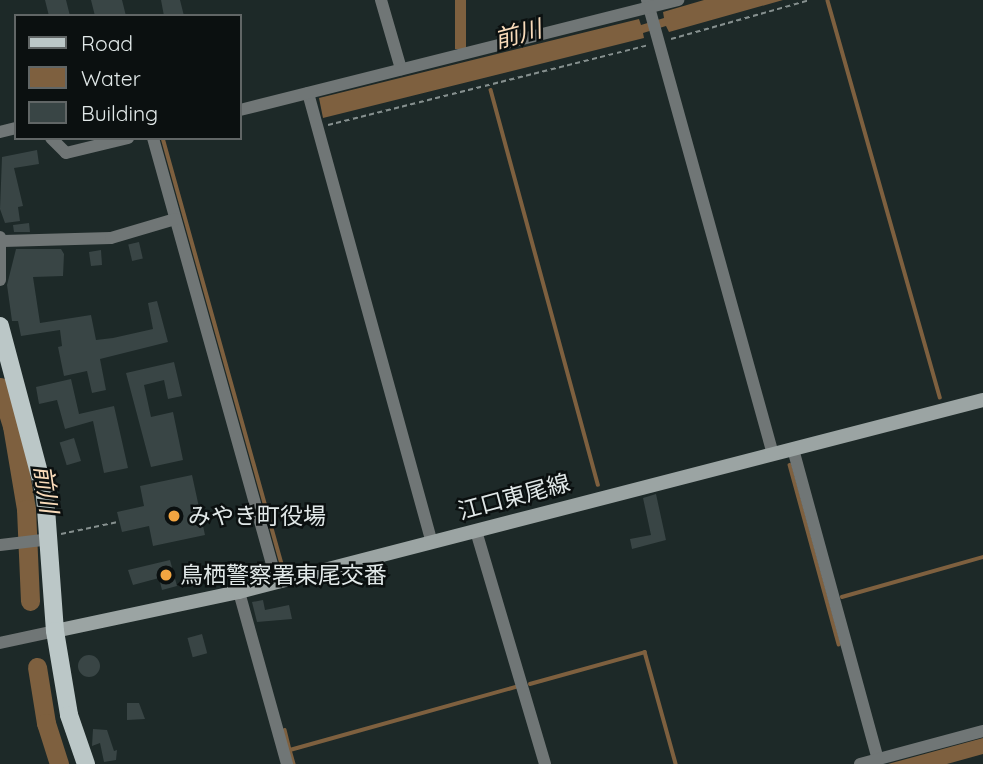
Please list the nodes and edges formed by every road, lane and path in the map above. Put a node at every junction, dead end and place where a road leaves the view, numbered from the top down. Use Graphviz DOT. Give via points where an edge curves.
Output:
graph roads {
  1 [pos="382,0"];
  2 [pos="678,0"];
  3 [pos="810,0"];
  4 [pos="652,20"];
  5 [pos="401,69"];
  6 [pos="308,93"];
  7 [pos="242,110"];
  8 [pos="317,128"];
  9 [pos="53,140"];
  10 [pos="120,140"];
  11 [pos="154,140"];
  12 [pos="175,219"];
  13 [pos="1,239"];
  14 [pos="0,280"];
  15 [pos="0,326"];
  16 [pos="983,400"];
  17 [pos="793,449"];
  18 [pos="773,454"];
  19 [pos="118,522"];
  20 [pos="476,531"];
  21 [pos="49,539"];
  22 [pos="432,542"];
  23 [pos="0,545"];
  24 [pos="277,582"];
  25 [pos="239,592"];
  26 [pos="55,631"];
  27 [pos="0,643"];
  28 [pos="983,731"];
  29 [pos="878,759"];
  30 [pos="86,764"];
  31 [pos="287,764"];
  32 [pos="545,764"];
  33 [pos="863,764"];
  1 -- 5 [label="street"];
  2 -- 4 [label="street"];
  3 -- 4 [label="path"];
  4 -- 5 [label="street"];
  4 -- 8 [label="path"];
  4 -- 18 [label="street"];
  5 -- 6 [label="street"];
  6 -- 7 [label="street"];
  6 -- 8 [label="street"];
  8 -- 22 [label="street"];
  9 -- 10 [label="street" via="66,153"];
  11 -- 12 [label="street"];
  12 -- 13 [label="street" via="111,238"];
  12 -- 24 [label="street"];
  13 -- 14 [label="street"];
  15 -- 21 [label="main road" via="35,444"];
  16 -- 17 [label="main road, 江口東尾線"];
  17 -- 18 [label="main road, 江口東尾線"];
  17 -- 29 [label="street"];
  18 -- 20 [label="main road, 江口東尾線"];
  19 -- 21 [label="path"];
  20 -- 22 [label="main road, 江口東尾線"];
  20 -- 32 [label="street"];
  21 -- 23 [label="street"];
  21 -- 26 [label="main road"];
  22 -- 24 [label="main road, 江口東尾線"];
  24 -- 25 [label="main road, 江口東尾線"];
  25 -- 26 [label="main road, 江口東尾線"];
  25 -- 31 [label="street"];
  26 -- 27 [label="street"];
  26 -- 30 [label="main road" via="69,715"];
  28 -- 29 [label="street"];
  29 -- 33 [label="street"];
}
